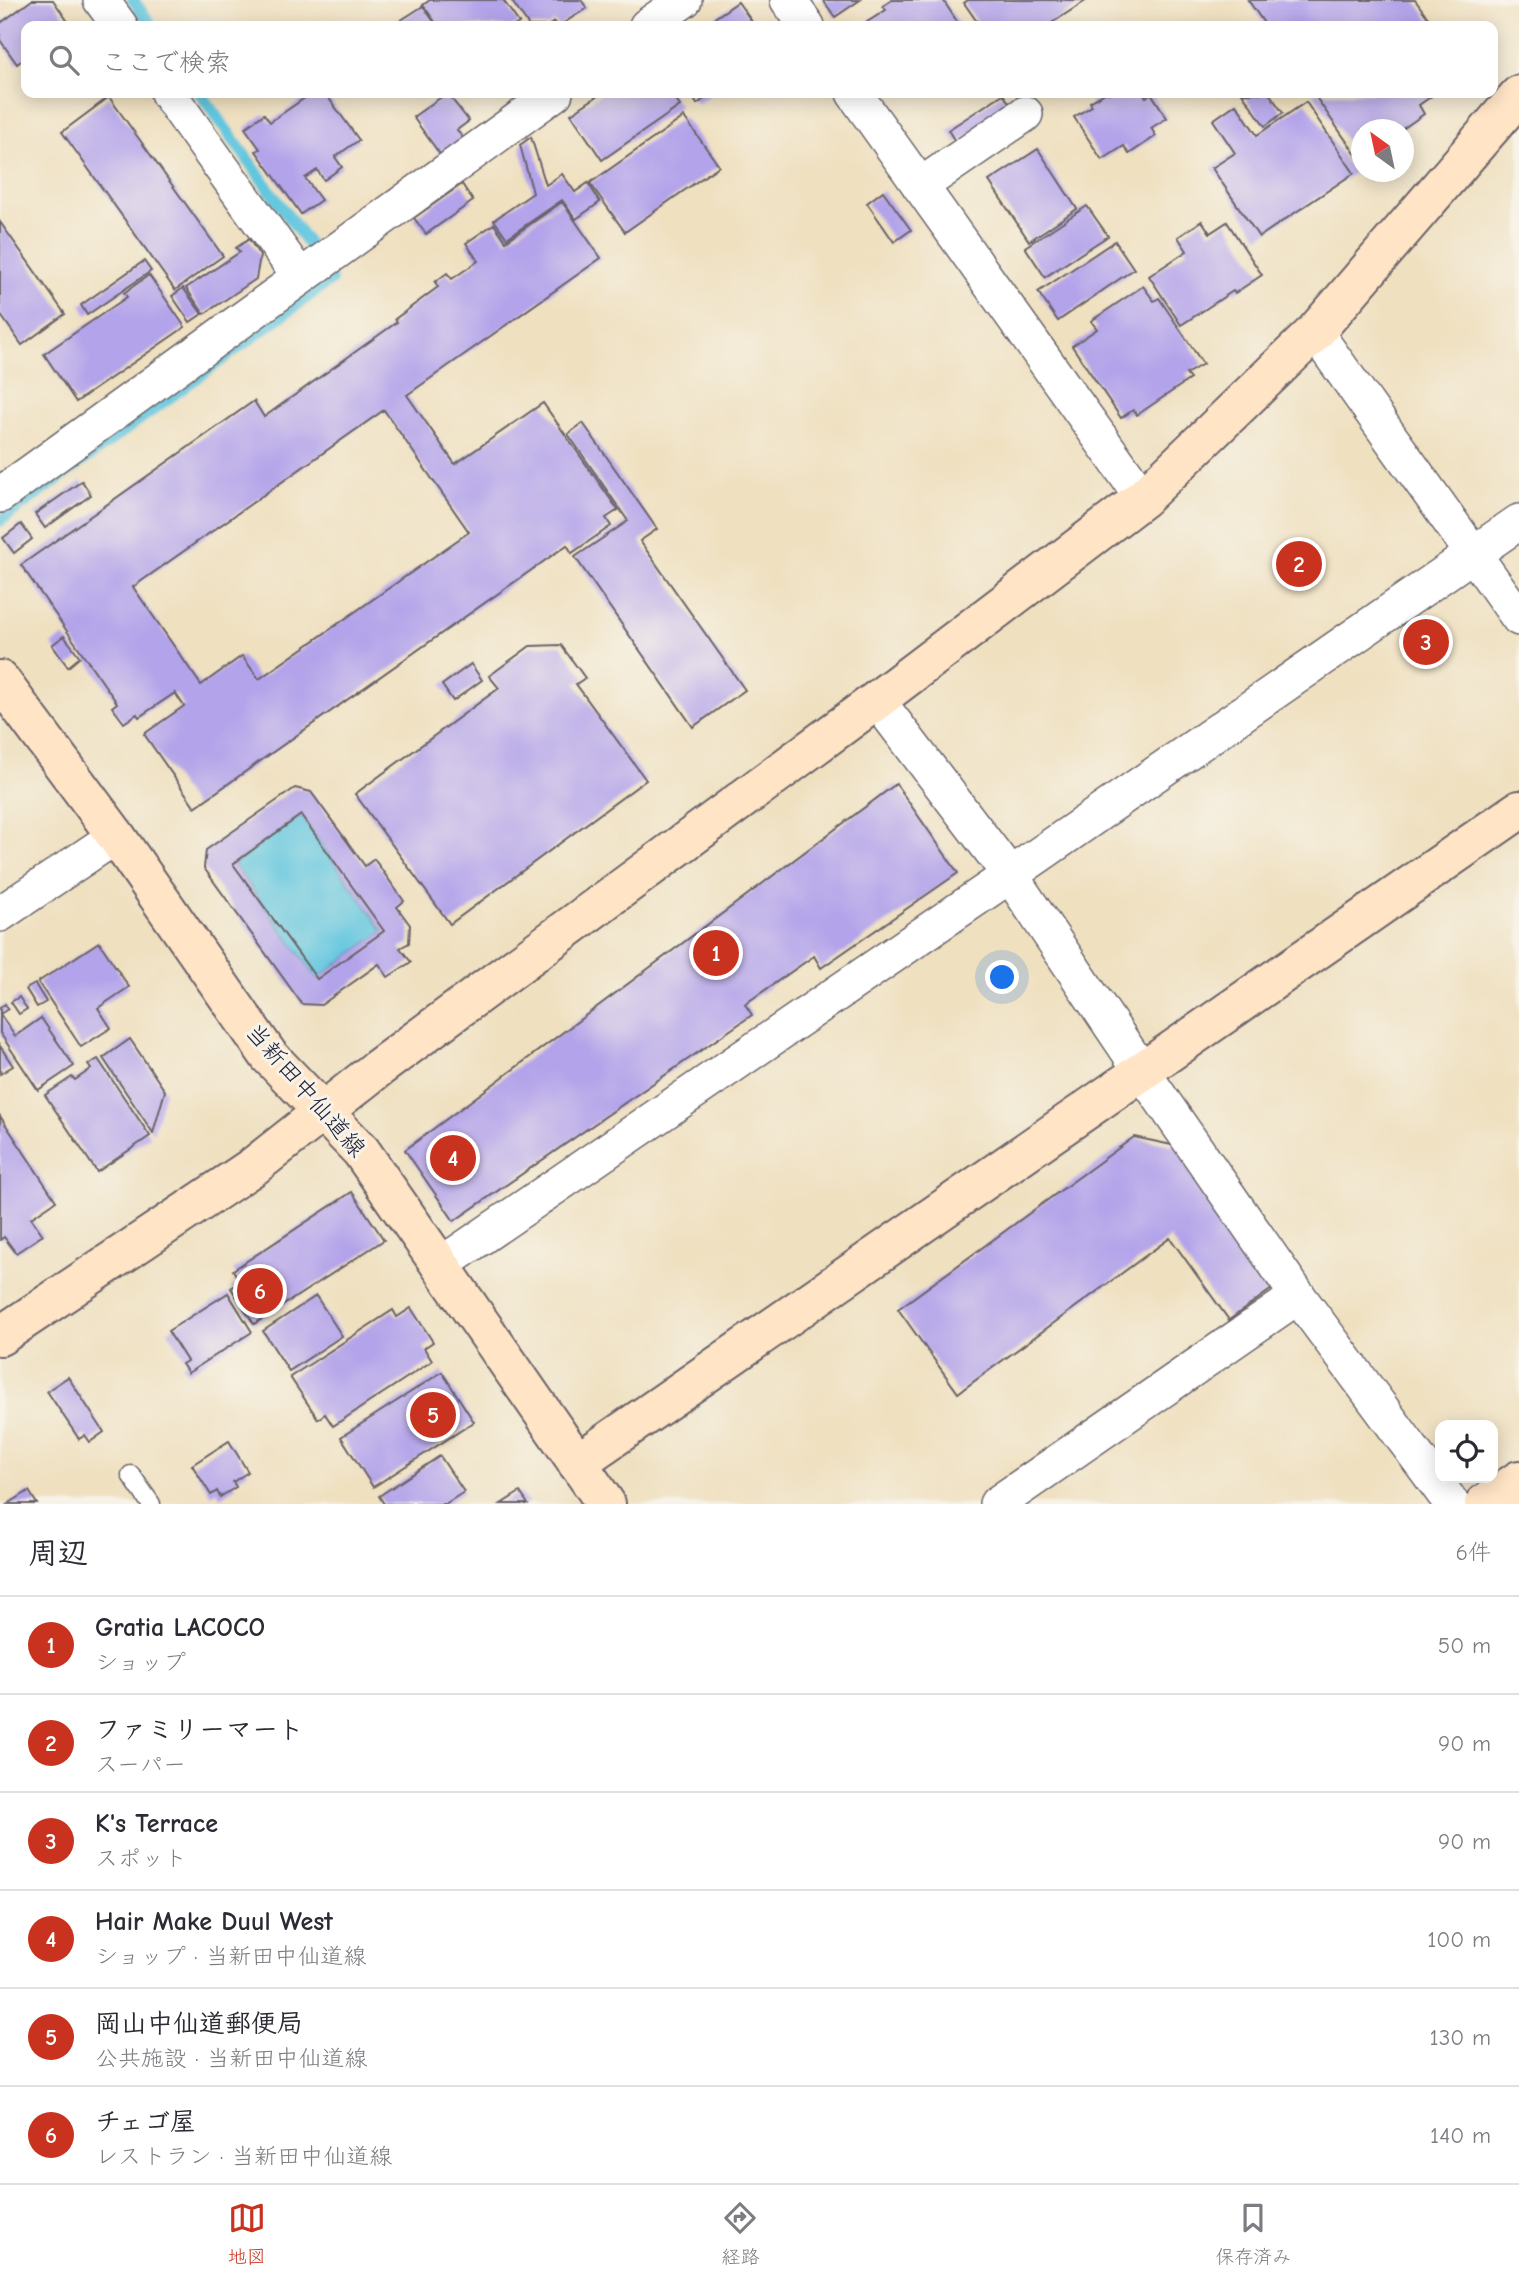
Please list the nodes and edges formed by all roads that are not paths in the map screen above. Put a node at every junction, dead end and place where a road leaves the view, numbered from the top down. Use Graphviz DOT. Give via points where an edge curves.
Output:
graph roads {
  1 [pos="102,0"];
  2 [pos="684,0"];
  3 [pos="788,0"];
  4 [pos="117,21"];
  5 [pos="654,21"];
  6 [pos="803,21"];
  7 [pos="1519,94"];
  8 [pos="172,98"];
  9 [pos="548,98"];
  10 [pos="858,98"];
  11 [pos="1025,114"];
  12 [pos="920,186"];
  13 [pos="300,277"];
  14 [pos="1315,332"];
  15 [pos="0,495"];
  16 [pos="1143,498"];
  17 [pos="1519,522"];
  18 [pos="1474,553"];
  19 [pos="1519,618"];
  20 [pos="0,680"];
  21 [pos="877,700"];
  22 [pos="1519,810"];
  23 [pos="116,836"];
  24 [pos="1010,875"];
  25 [pos="0,915"];
  26 [pos="1141,1070"];
  27 [pos="323,1112"];
  28 [pos="439,1265"];
  29 [pos="1298,1296"];
  30 [pos="0,1336"];
  31 [pos="577,1464"];
  32 [pos="131,1475"];
  33 [pos="1519,1480"];
  34 [pos="151,1504"];
  35 [pos="606,1504"];
  36 [pos="997,1504"];
  37 [pos="1452,1504"];
  38 [pos="1485,1504"];
  1 -- 4 [label="street"];
  2 -- 5 [label="street"];
  3 -- 6 [label="street"];
  7 -- 14 [label="street"];
  8 -- 13 [label="street"];
  9 -- 13 [label="street"];
  10 -- 12 [label="street"];
  11 -- 12 [label="street"];
  12 -- 16 [label="street"];
  13 -- 15 [label="street"];
  14 -- 16 [label="street"];
  14 -- 18 [label="street"];
  16 -- 21 [label="street"];
  17 -- 18 [label="street"];
  18 -- 19 [label="street"];
  18 -- 24 [label="street"];
  20 -- 23 [label="street, 当新田中仙道線"];
  21 -- 24 [label="street"];
  21 -- 27 [label="street"];
  22 -- 26 [label="street"];
  23 -- 25 [label="street"];
  23 -- 27 [label="street, 当新田中仙道線" via="269,1056"];
  24 -- 26 [label="street"];
  24 -- 28 [label="street"];
  26 -- 29 [label="street"];
  26 -- 31 [label="street"];
  27 -- 28 [label="street, 当新田中仙道線" via="361,1151"];
  27 -- 30 [label="street" via="254,1166"];
  28 -- 31 [label="street, 当新田中仙道線"];
  29 -- 36 [label="street"];
  29 -- 37 [label="street"];
  31 -- 35 [label="street, 当新田中仙道線"];
  32 -- 34 [label="lane"];
  33 -- 38 [label="street"];
}
